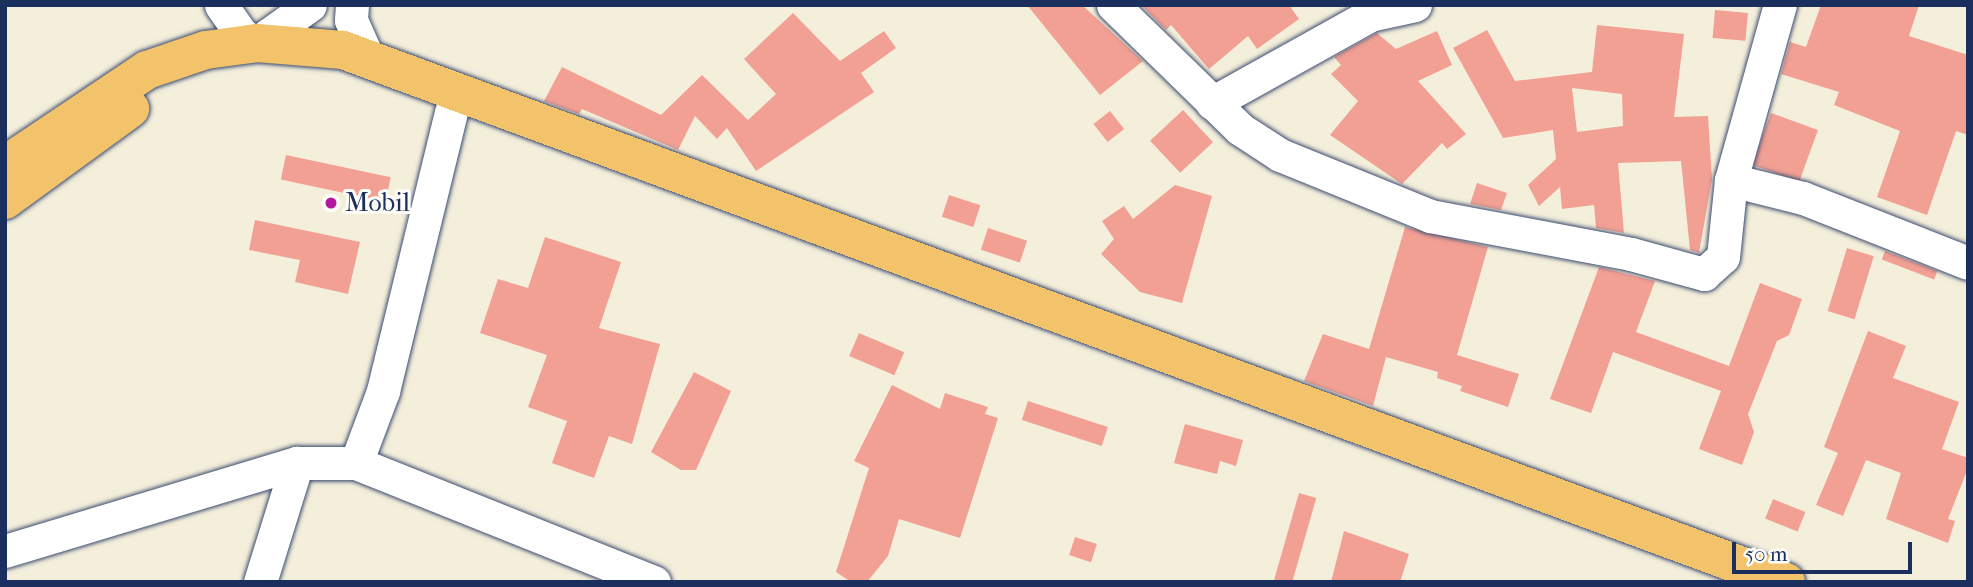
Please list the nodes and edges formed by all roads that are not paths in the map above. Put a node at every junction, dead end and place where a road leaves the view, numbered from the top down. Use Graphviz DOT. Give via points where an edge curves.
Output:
graph roads {
  1 [pos="221,5"];
  2 [pos="310,5"];
  3 [pos="352,5"];
  4 [pos="1113,5"];
  5 [pos="1415,5"];
  6 [pos="1780,5"];
  7 [pos="257,43"];
  8 [pos="367,56"];
  9 [pos="1212,103"];
  10 [pos="451,112"];
  11 [pos="5,165"];
  12 [pos="1731,180"];
  13 [pos="5,200"];
  14 [pos="1968,262"];
  15 [pos="1207,381"];
  16 [pos="297,463"];
  17 [pos="356,463"];
  18 [pos="5,551"];
  19 [pos="260,582"];
  20 [pos="654,582"];
  21 [pos="1724,582"];
  22 [pos="1786,582"];
  1 -- 7 [label="street" via="242,35"];
  2 -- 7 [label="street"];
  3 -- 8 [label="street" via="351,20"];
  4 -- 9 [label="street"];
  5 -- 9 [label="street" via="1370,15"];
  6 -- 12 [label="street"];
  7 -- 8 [label="main road"];
  7 -- 11 [label="main road" via="206,50 147,70"];
  8 -- 15 [label="main road"];
  9 -- 12 [label="street" via="1280,155 1430,216 1631,254 1704,274 1723,257"];
  10 -- 13 [label="main road" via="339,69 256,62 157,92"];
  10 -- 15 [label="main road"];
  10 -- 17 [label="street" via="383,391"];
  12 -- 14 [label="street" via="1803,198"];
  15 -- 21 [label="main road"];
  15 -- 22 [label="main road"];
  16 -- 17 [label="street"];
  16 -- 18 [label="street"];
  16 -- 19 [label="street"];
  17 -- 20 [label="street"];
}
